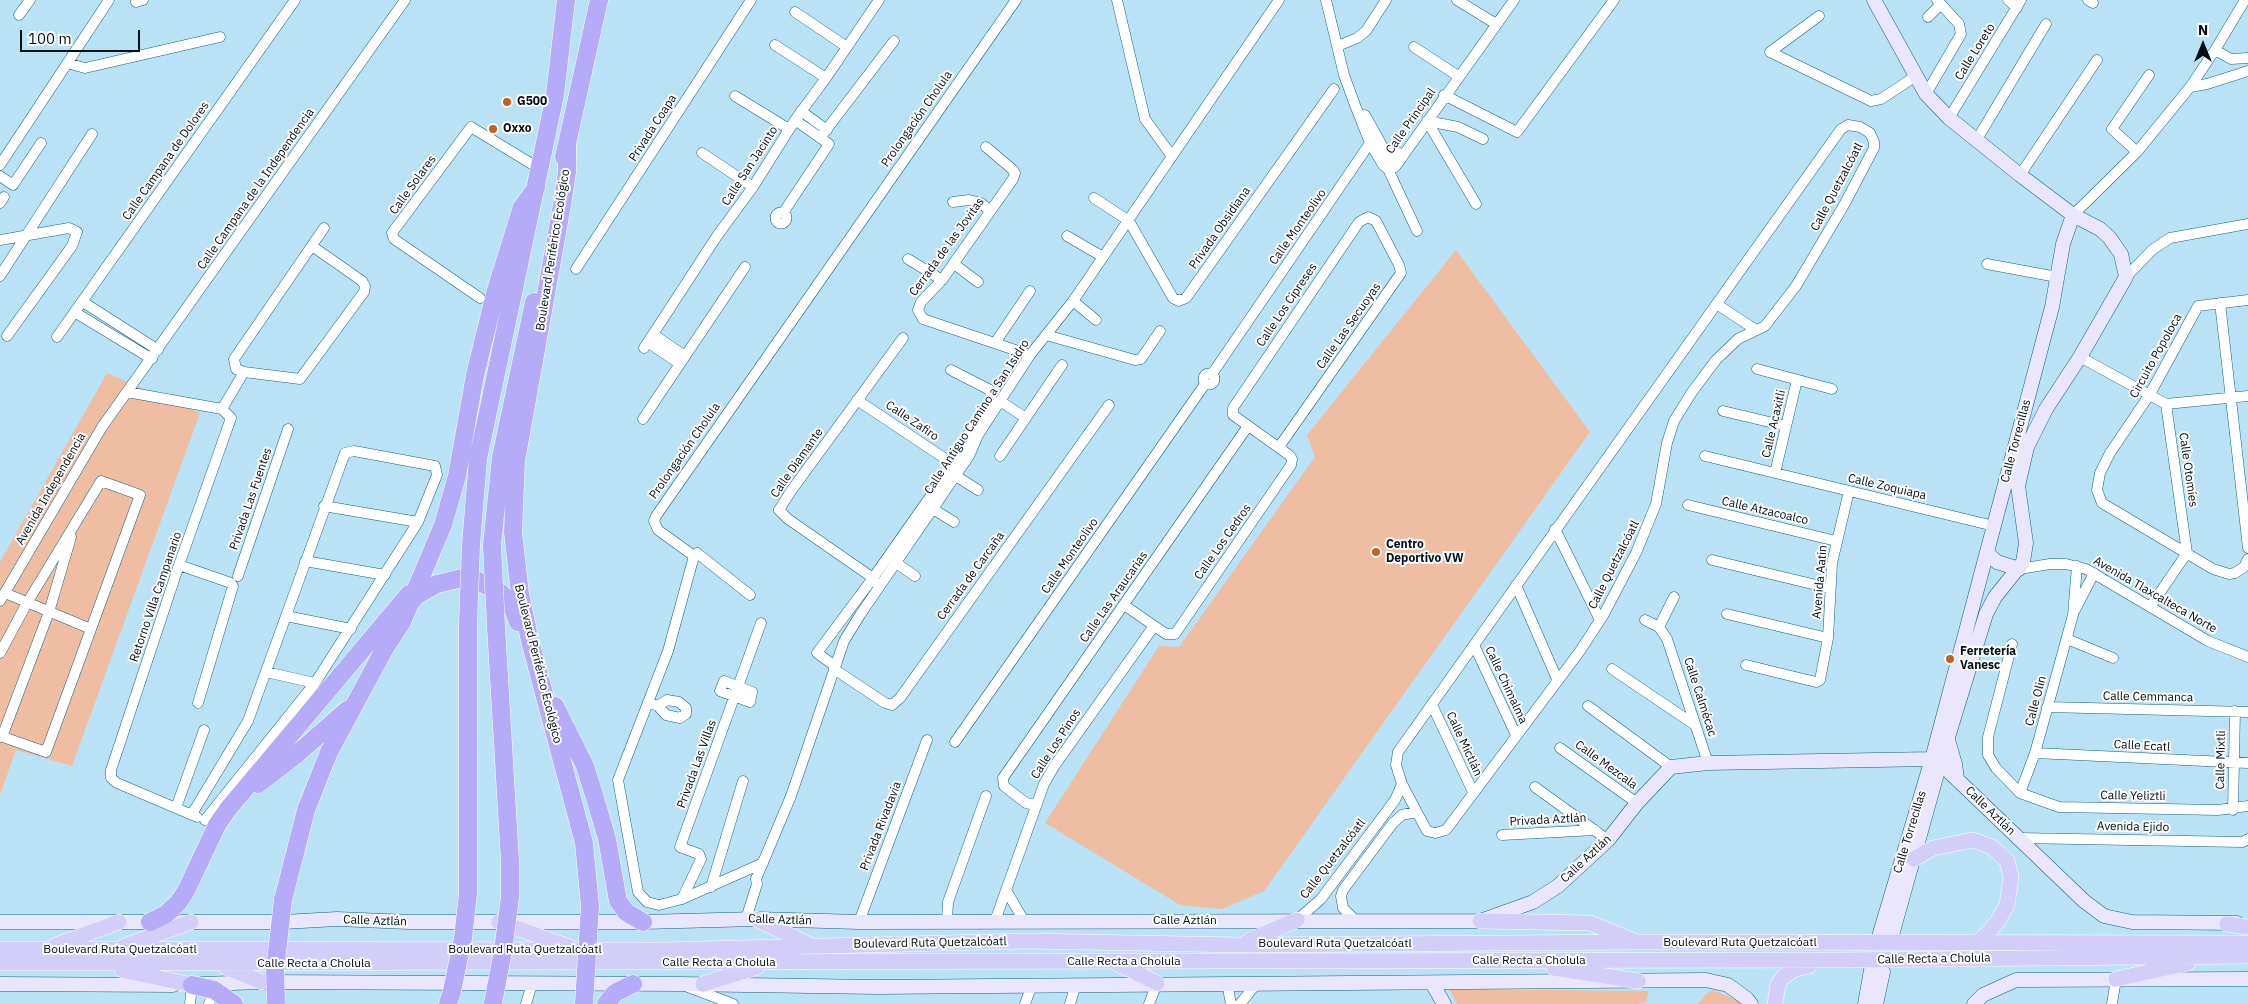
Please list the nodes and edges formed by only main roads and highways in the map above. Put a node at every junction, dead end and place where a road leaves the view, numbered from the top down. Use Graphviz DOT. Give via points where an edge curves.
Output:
graph roads {
  1 [pos="557,0"];
  2 [pos="566,0"];
  3 [pos="599,0"];
  4 [pos="1874,0"];
  5 [pos="555,95"];
  6 [pos="567,145"];
  7 [pos="536,188"];
  8 [pos="2073,215"];
  9 [pos="2022,515"];
  10 [pos="1996,519"];
  11 [pos="1987,553"];
  12 [pos="2019,569"];
  13 [pos="414,594"];
  14 [pos="530,641"];
  15 [pos="544,689"];
  16 [pos="355,703"];
  17 [pos="1948,740"];
  18 [pos="1936,761"];
  19 [pos="1957,779"];
  20 [pos="237,798"];
  21 [pos="1914,859"];
  22 [pos="747,919"];
  23 [pos="1297,920"];
  24 [pos="1480,921"];
  25 [pos="0,922"];
  26 [pos="119,922"];
  27 [pos="150,922"];
  28 [pos="191,922"];
  29 [pos="499,922"];
  30 [pos="643,922"];
  31 [pos="2227,924"];
  32 [pos="2248,925"];
  33 [pos="0,940"];
  34 [pos="1638,942"];
  35 [pos="1976,943"];
  36 [pos="1860,944"];
  37 [pos="2248,944"];
  38 [pos="812,945"];
  39 [pos="1240,945"];
  40 [pos="0,949"];
  41 [pos="30,949"];
  42 [pos="46,949"];
  43 [pos="114,950"];
  44 [pos="581,950"];
  45 [pos="2217,956"];
  46 [pos="2248,956"];
  47 [pos="1837,960"];
  48 [pos="1508,961"];
  49 [pos="1114,962"];
  50 [pos="0,963"];
  51 [pos="89,963"];
  52 [pos="770,963"];
  53 [pos="220,964"];
  54 [pos="2116,979"];
  55 [pos="2248,979"];
  56 [pos="1638,981"];
  57 [pos="262,982"];
  58 [pos="1157,983"];
  59 [pos="1432,983"];
  60 [pos="0,984"];
  61 [pos="633,984"];
  62 [pos="703,984"];
  63 [pos="192,985"];
  64 [pos="212,997"];
  65 [pos="450,997"];
  66 [pos="276,1002"];
  67 [pos="492,1003"];
  68 [pos="234,1004"];
  69 [pos="584,1004"];
  70 [pos="606,1004"];
  71 [pos="1444,1004"];
  72 [pos="1750,1004"];
  73 [pos="1775,1004"];
  74 [pos="1865,1004"];
  75 [pos="1876,1004"];
  76 [pos="1974,1004"];
  1 -- 5 [label="highway" via="551,55"];
  2 -- 5 [label="highway, Boulevard Periférico Ecológico"];
  3 -- 6 [label="highway, Boulevard Periférico Ecológico"];
  4 -- 8 [label="main road" via="1926,94 1976,141"];
  5 -- 7 [label="highway, Boulevard Periférico Ecológico"];
  6 -- 14 [label="highway, Boulevard Periférico Ecológico" via="565,188 519,440 515,479 516,571"];
  6 -- 67 [label="highway, Boulevard Periférico Ecológico, bridge" via="501,457 492,545 510,861 510,897"];
  7 -- 13 [label="highway, Boulevard Periférico Ecológico" via="522,207 508,247 480,352 453,491 443,525"];
  7 -- 65 [label="highway, Boulevard Periférico Ecológico, bridge" via="478,459 468,625 468,894 463,938"];
  8 -- 9 [label="main road, Calle Torrecillas" via="2109,237 2120,254 2126,276 2027,447 2018,486"];
  8 -- 10 [label="main road, Calle Torrecillas" via="2063,244 2052,307"];
  9 -- 10 [label="main road" via="2008,511"];
  9 -- 12 [label="main road, Calle Torrecillas" via="2026,552"];
  10 -- 11 [label="main road, Calle Torrecillas"];
  11 -- 12 [label="main road" via="1997,562"];
  11 -- 18 [label="main road, Calle Torrecillas"];
  12 -- 17 [label="main road, Calle Torrecillas" via="1995,597 1986,614"];
  13 -- 14 [label="highway" via="416,596 437,584 462,578 476,580 507,599"];
  13 -- 16 [label="highway, Boulevard Periférico Ecológico" via="402,622"];
  13 -- 20 [label="highway"];
  14 -- 15 [label="highway, Boulevard Periférico Ecológico"];
  15 -- 30 [label="highway" via="585,766 604,826 618,901 626,912"];
  15 -- 69 [label="highway, Boulevard Periférico Ecológico, bridge" via="584,843 590,906"];
  16 -- 20 [label="highway" via="297,754"];
  16 -- 66 [label="highway, Boulevard Periférico Ecológico, bridge" via="329,752 306,810 283,900 275,970"];
  17 -- 18 [label="main road, Calle Torrecillas"];
  17 -- 19 [label="main road"];
  18 -- 19 [label="main road, Calle Aztlán"];
  18 -- 21 [label="main road, Calle Torrecillas"];
  18 -- 21 [label="main road, Calle Torrecillas" via="1886,934"];
  18 -- 24 [label="main road, Calle Aztlán" via="1671,767 1608,840 1558,886 1532,902"];
  19 -- 31 [label="main road, Calle Aztlán" via="2084,902 2104,916 2132,922"];
  20 -- 27 [label="highway" via="211,822 182,897 166,914"];
  21 -- 35 [label="main road" via="1932,848 1973,840 1992,847 2007,861 2011,877 2007,905 1998,921"];
  22 -- 23 [label="main road, Calle Aztlán" via="859,922"];
  22 -- 30 [label="main road, Calle Aztlán"];
  22 -- 38 [label="main road"];
  23 -- 24 [label="main road, Calle Aztlán"];
  23 -- 39 [label="main road"];
  24 -- 34 [label="main road" via="1590,923"];
  25 -- 26 [label="main road, Calle Aztlán"];
  26 -- 27 [label="main road, Calle Aztlán"];
  26 -- 42 [label="main road"];
  27 -- 28 [label="main road, Calle Aztlán"];
  28 -- 29 [label="main road, Calle Aztlán" via="337,919"];
  28 -- 43 [label="main road"];
  29 -- 30 [label="main road, Calle Aztlán"];
  29 -- 44 [label="main road"];
  31 -- 32 [label="main road"];
  33 -- 41 [label="main road"];
  34 -- 36 [label="main road, Boulevard Ruta Quetzalcóatl"];
  34 -- 39 [label="main road, Boulevard Ruta Quetzalcóatl"];
  35 -- 36 [label="main road, Calle Recta a Cholula"];
  35 -- 37 [label="main road, Calle Recta a Cholula"];
  38 -- 39 [label="main road, Boulevard Ruta Quetzalcóatl" via="1028,941"];
  38 -- 44 [label="main road, Boulevard Ruta Quetzalcóatl"];
  40 -- 41 [label="main road, Boulevard Ruta Quetzalcóatl"];
  41 -- 42 [label="main road, Boulevard Ruta Quetzalcóatl"];
  42 -- 43 [label="main road, Boulevard Ruta Quetzalcóatl"];
  43 -- 44 [label="main road, Boulevard Ruta Quetzalcóatl"];
  45 -- 46 [label="main road, Calle Recta a Cholula"];
  45 -- 47 [label="main road, Calle Recta a Cholula"];
  45 -- 54 [label="main road"];
  47 -- 48 [label="main road, Calle Recta a Cholula"];
  47 -- 73 [label="main road" via="1788,972 1778,984"];
  48 -- 49 [label="main road, Calle Recta a Cholula"];
  48 -- 56 [label="main road"];
  49 -- 52 [label="main road, Calle Recta a Cholula"];
  49 -- 58 [label="main road"];
  50 -- 51 [label="main road, Calle Recta a Cholula"];
  51 -- 53 [label="main road, Calle Recta a Cholula"];
  51 -- 63 [label="main road"];
  52 -- 53 [label="main road, Calle Recta a Cholula"];
  52 -- 62 [label="main road"];
  53 -- 57 [label="main road"];
  54 -- 55 [label="main road"];
  54 -- 76 [label="main road" via="2016,980 1983,995"];
  56 -- 59 [label="main road, Calle Recta a Cholula"];
  56 -- 72 [label="main road, Calle Recta a Cholula" via="1706,980 1728,985"];
  57 -- 61 [label="main road, Calle Recta a Cholula"];
  57 -- 63 [label="main road, Calle Recta a Cholula"];
  58 -- 59 [label="main road, Calle Recta a Cholula"];
  58 -- 62 [label="main road, Calle Recta a Cholula" via="876,987"];
  59 -- 71 [label="main road"];
  60 -- 63 [label="main road, Calle Recta a Cholula"];
  61 -- 62 [label="main road, Calle Recta a Cholula"];
  61 -- 70 [label="highway" via="615,992"];
  63 -- 64 [label="highway"];
  64 -- 68 [label="highway"];
  74 -- 75 [label="main road" via="1877,971"];
}
